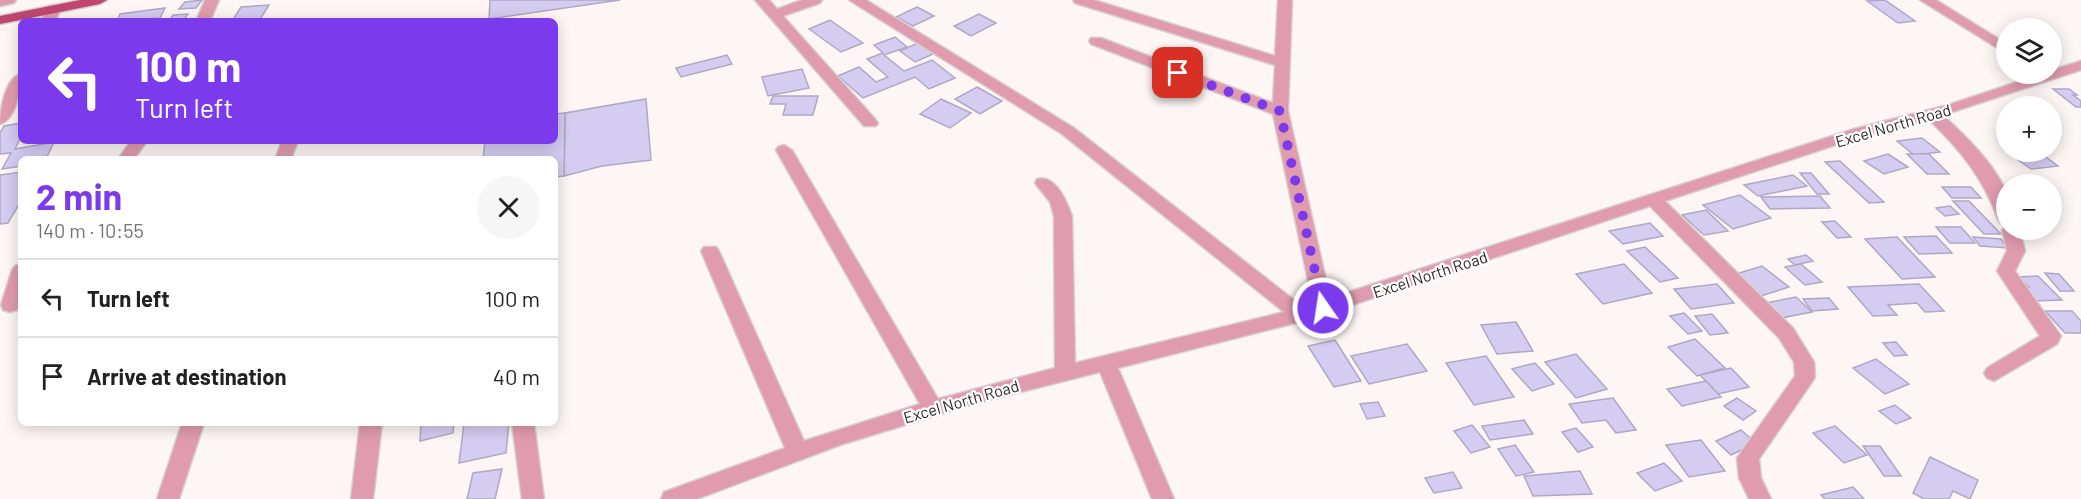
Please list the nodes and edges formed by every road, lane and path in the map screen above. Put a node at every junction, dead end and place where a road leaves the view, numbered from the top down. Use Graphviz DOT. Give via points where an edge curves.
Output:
graph roads {
  1 [pos="9,0"];
  2 [pos="100,0"];
  3 [pos="212,0"];
  4 [pos="762,0"];
  5 [pos="815,0"];
  6 [pos="856,0"];
  7 [pos="1080,0"];
  8 [pos="1285,0"];
  9 [pos="1927,0"];
  10 [pos="0,2"];
  11 [pos="775,14"];
  12 [pos="51,15"];
  13 [pos="18,18"];
  14 [pos="20,18"];
  15 [pos="204,18"];
  16 [pos="0,20"];
  17 [pos="1096,42"];
  18 [pos="1996,43"];
  19 [pos="1281,62"];
  20 [pos="2081,65"];
  21 [pos="2062,71"];
  22 [pos="18,84"];
  23 [pos="2021,84"];
  24 [pos="1280,111"];
  25 [pos="1932,114"];
  26 [pos="0,119"];
  27 [pos="870,123"];
  28 [pos="784,150"];
  29 [pos="1043,183"];
  30 [pos="1996,187"];
  31 [pos="1655,201"];
  32 [pos="2013,240"];
  33 [pos="710,251"];
  34 [pos="18,280"];
  35 [pos="10,305"];
  36 [pos="1323,308"];
  37 [pos="1300,315"];
  38 [pos="1106,363"];
  39 [pos="1065,373"];
  40 [pos="1994,373"];
  41 [pos="933,408"];
  42 [pos="193,426"];
  43 [pos="371,426"];
  44 [pos="523,426"];
  45 [pos="798,452"];
  46 [pos="708,493"];
  47 [pos="168,499"];
  48 [pos="362,499"];
  49 [pos="532,499"];
  50 [pos="672,499"];
  51 [pos="1163,499"];
  52 [pos="1760,499"];
  1 -- 10 [label="street"];
  2 -- 12 [label="main road"];
  3 -- 15 [label="street"];
  4 -- 11 [label="street"];
  5 -- 11 [label="street"];
  6 -- 37 [label="street" via="1068,131"];
  7 -- 19 [label="street"];
  8 -- 19 [label="street"];
  9 -- 18 [label="street"];
  11 -- 27 [label="street"];
  12 -- 14 [label="main road"];
  13 -- 16 [label="main road"];
  17 -- 24 [label="street"];
  19 -- 24 [label="street"];
  20 -- 21 [label="street, Excel North Road"];
  22 -- 26 [label="street"];
  23 -- 25 [label="street, Excel North Road"];
  24 -- 36 [label="street"];
  25 -- 30 [label="street"];
  25 -- 31 [label="street, Excel North Road" via="1860,132"];
  28 -- 41 [label="street"];
  29 -- 39 [label="street" via="1058,201 1063,216"];
  31 -- 36 [label="street, Excel North Road"];
  31 -- 52 [label="street" via="1786,333 1804,362 1805,377 1748,458 1750,478"];
  32 -- 40 [label="street" via="2016,252 2006,271 2051,336"];
  33 -- 45 [label="street"];
  34 -- 35 [label="street"];
  36 -- 37 [label="street, Excel North Road"];
  37 -- 38 [label="street, Excel North Road"];
  38 -- 39 [label="street, Excel North Road"];
  38 -- 51 [label="street"];
  39 -- 41 [label="street, Excel North Road"];
  41 -- 45 [label="street, Excel North Road"];
  42 -- 47 [label="street"];
  43 -- 48 [label="street"];
  44 -- 49 [label="street"];
  45 -- 46 [label="street, Excel North Road"];
  46 -- 50 [label="street, Excel North Road"];
}
